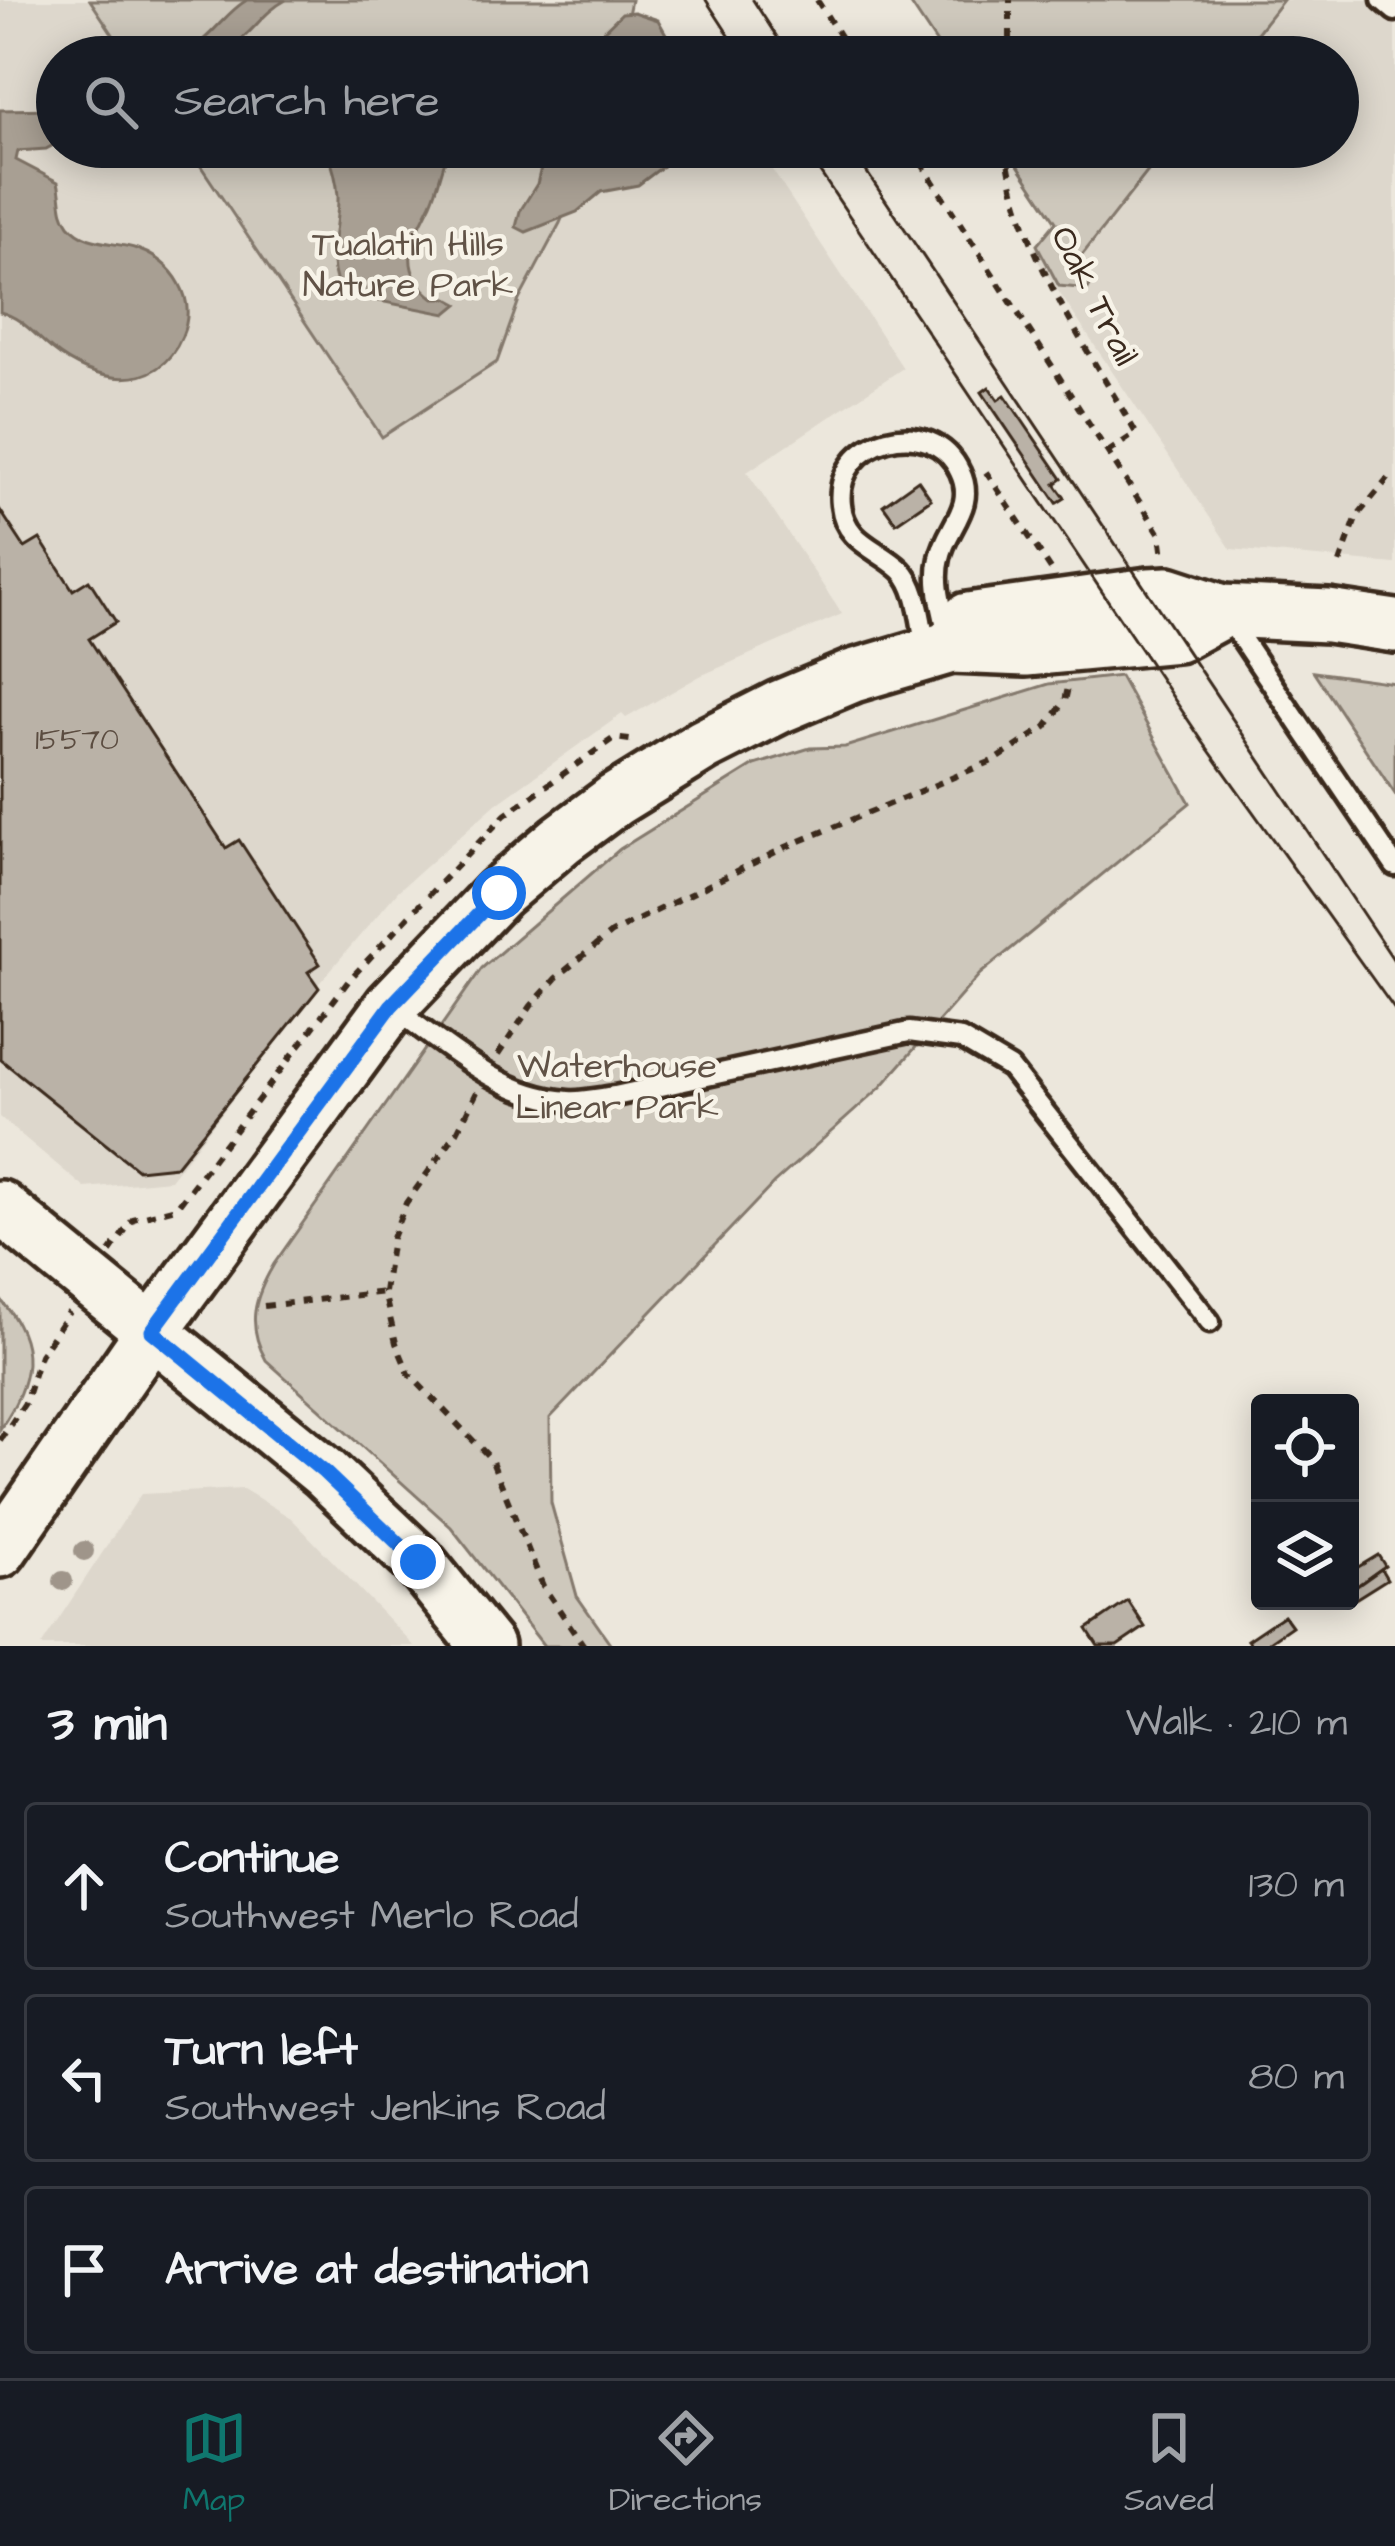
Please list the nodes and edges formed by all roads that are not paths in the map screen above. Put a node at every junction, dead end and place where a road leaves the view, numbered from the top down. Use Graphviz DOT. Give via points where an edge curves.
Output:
graph roads {
  1 [pos="1382,0"];
  2 [pos="1395,11"];
  3 [pos="1223,611"];
  4 [pos="1395,626"];
  5 [pos="939,650"];
  6 [pos="1395,866"];
  7 [pos="391,1006"];
  8 [pos="0,1207"];
  9 [pos="1210,1322"];
  10 [pos="152,1331"];
  11 [pos="0,1551"];
  12 [pos="487,1646"];
  1 -- 2 [label="lane"];
  3 -- 4 [label="street"];
  3 -- 5 [label="street" via="1168,593 1104,598 968,619"];
  3 -- 6 [label="lane"];
  5 -- 5 [label="lane" via="940,554 962,513 962,474 933,444 893,437 857,455 845,471 841,511 866,548 904,572"];
  5 -- 7 [label="street" via="779,706 615,800 499,893"];
  7 -- 9 [label="lane" via="486,1075 568,1101 909,1031 961,1039 1010,1068"];
  7 -- 10 [label="street"];
  8 -- 10 [label="street"];
  10 -- 11 [label="street"];
  10 -- 12 [label="street" via="324,1472 418,1562"];
}
